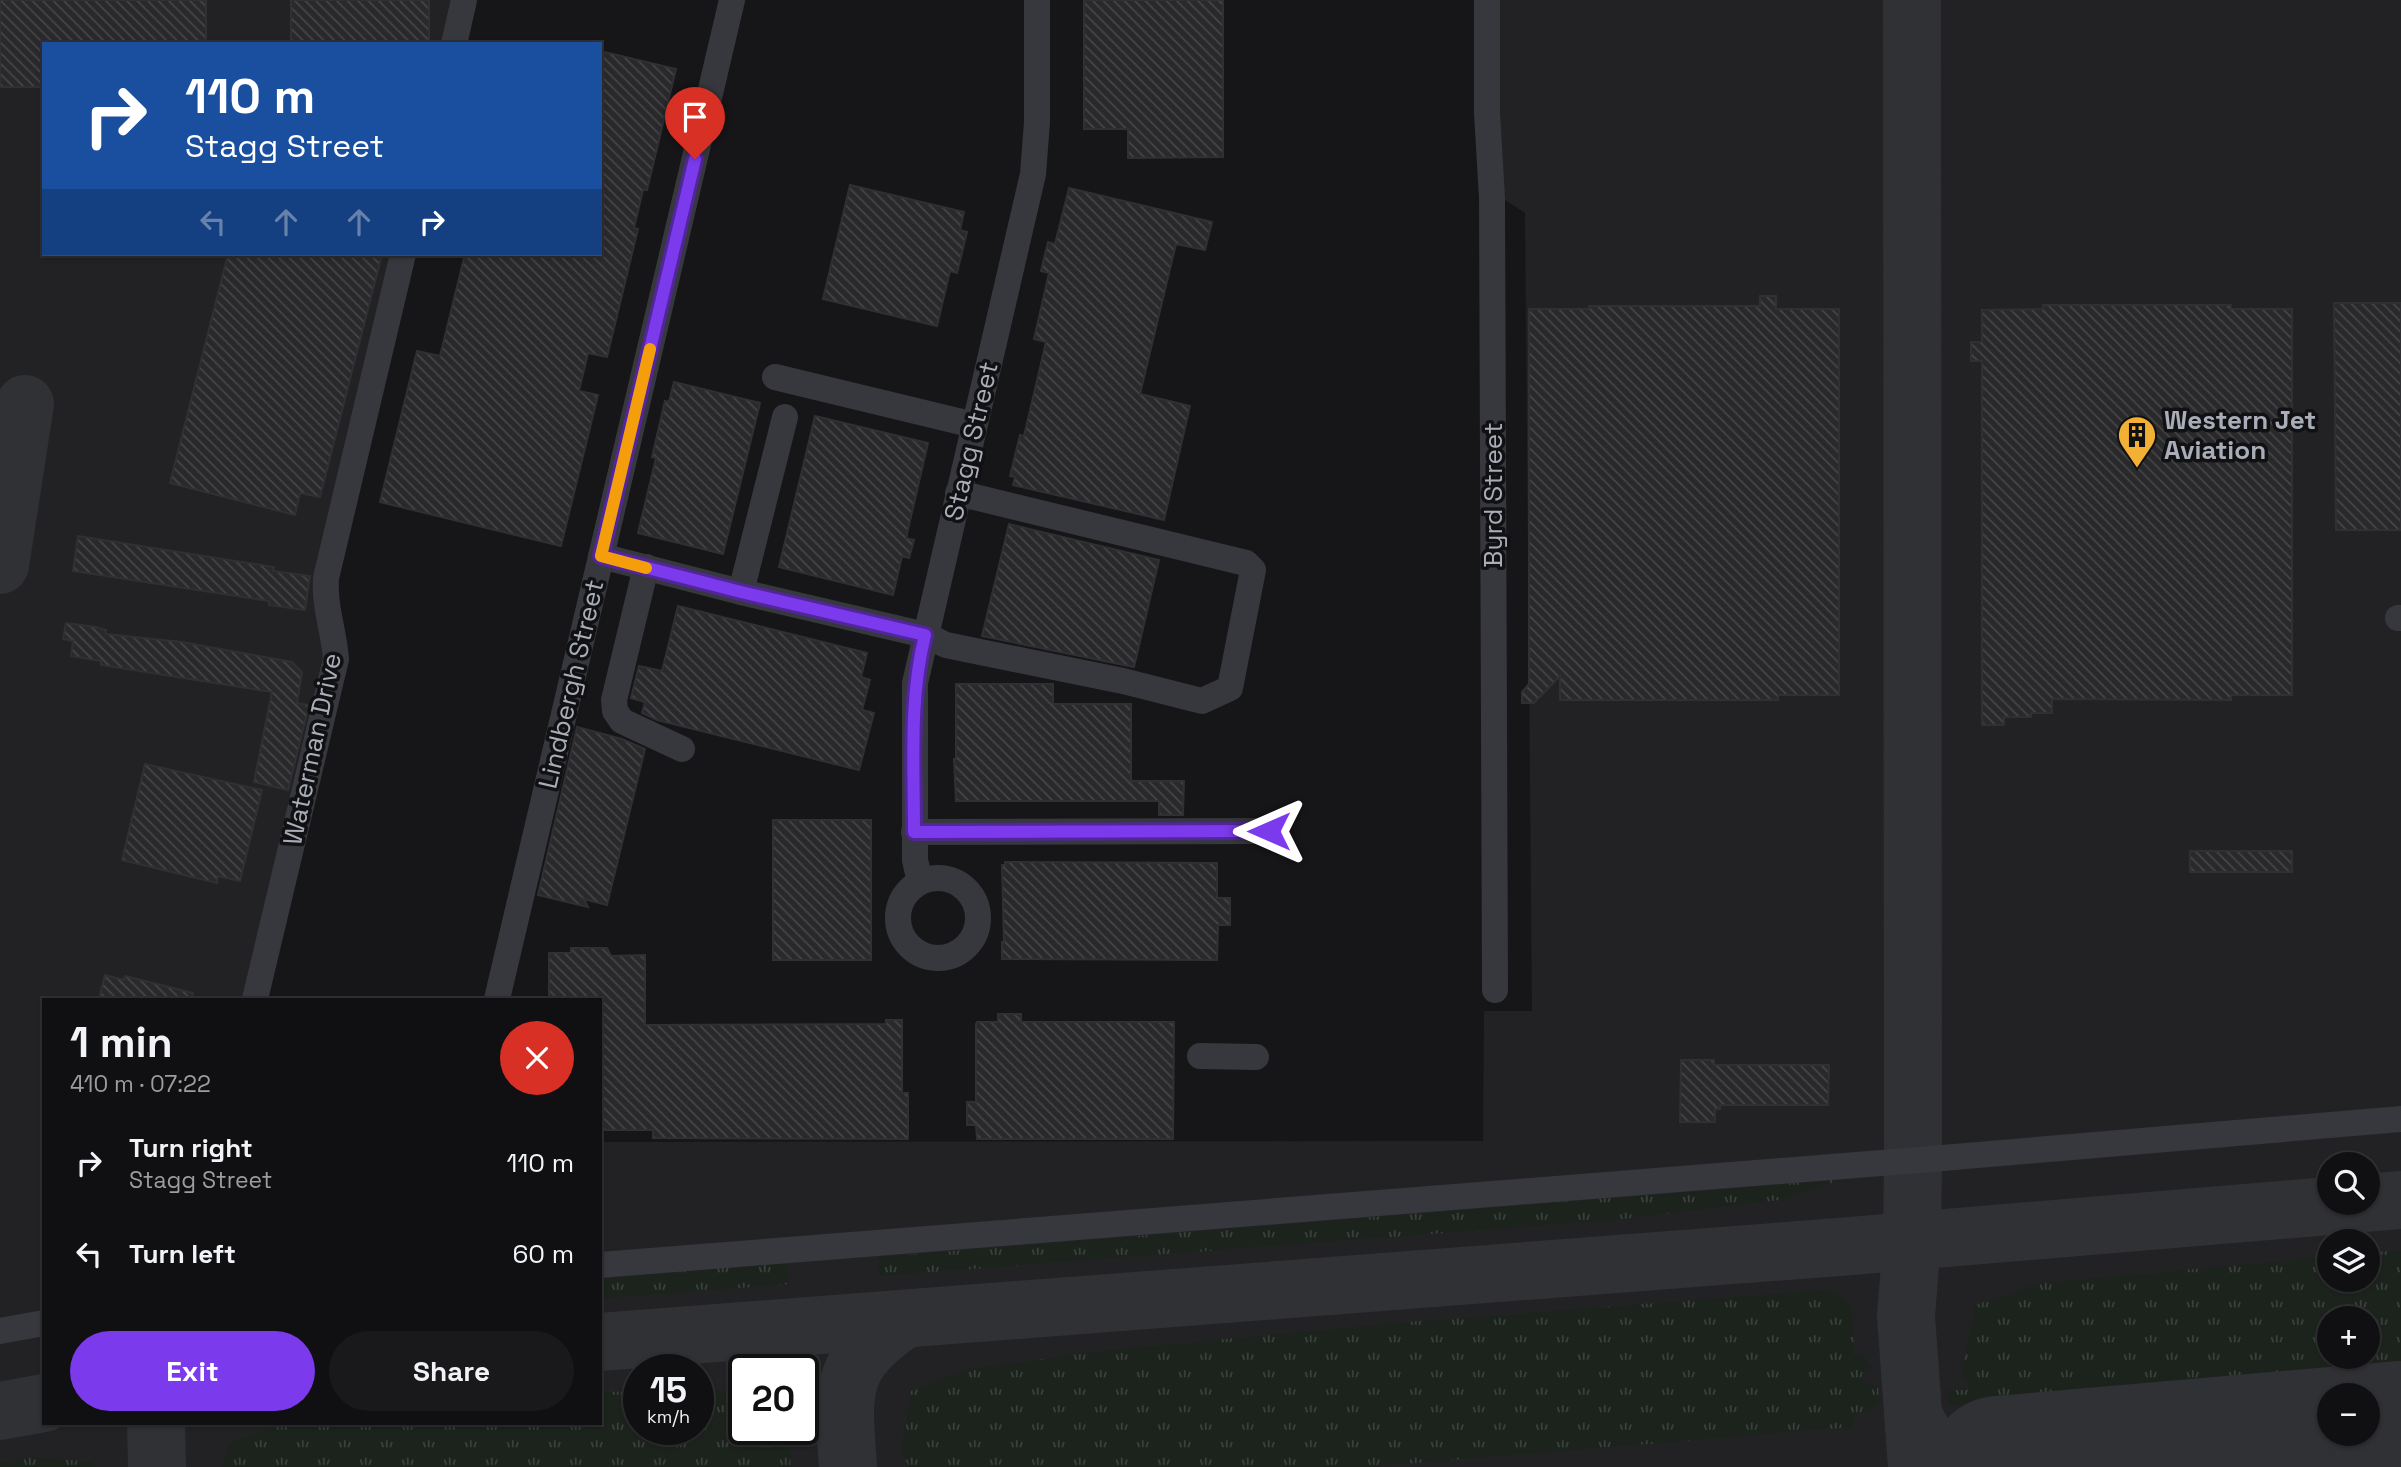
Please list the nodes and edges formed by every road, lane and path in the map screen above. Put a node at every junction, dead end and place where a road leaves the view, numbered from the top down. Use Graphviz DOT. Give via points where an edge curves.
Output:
graph roads {
  1 [pos="464,0"];
  2 [pos="732,0"];
  3 [pos="1037,0"];
  4 [pos="1487,0"];
  5 [pos="454,42"];
  6 [pos="404,256"];
  7 [pos="775,377"];
  8 [pos="785,417"];
  9 [pos="974,425"];
  10 [pos="958,492"];
  11 [pos="601,556"];
  12 [pos="646,568"];
  13 [pos="741,592"];
  14 [pos="925,635"];
  15 [pos="682,749"];
  16 [pos="1269,831"];
  17 [pos="914,832"];
  18 [pos="920,882"];
  19 [pos="1495,990"];
  20 [pos="255,998"];
  21 [pos="496,998"];
  22 [pos="1200,1056"];
  23 [pos="1256,1057"];
  24 [pos="2401,1119"];
  25 [pos="602,1265"];
  26 [pos="42,1323"];
  27 [pos="0,1331"];
  1 -- 5 [label="street"];
  2 -- 11 [label="street, Lindbergh Street"];
  3 -- 9 [label="street, Stagg Street" via="1033,174"];
  4 -- 19 [label="street, Byrd Street"];
  6 -- 20 [label="street, Waterman Drive" via="326,578 325,600 336,659"];
  7 -- 9 [label="street"];
  8 -- 13 [label="street"];
  9 -- 10 [label="street, Stagg Street"];
  10 -- 14 [label="street, Stagg Street"];
  10 -- 14 [label="street" via="1245,563 1252,570 1230,688 1202,701 946,645"];
  11 -- 12 [label="street"];
  11 -- 21 [label="street, Lindbergh Street"];
  12 -- 13 [label="street"];
  12 -- 15 [label="street" via="615,711 622,721"];
  13 -- 14 [label="street"];
  14 -- 17 [label="street, Stagg Street" via="915,683"];
  16 -- 17 [label="street"];
  17 -- 18 [label="street, Stagg Street"];
  22 -- 23 [label="street"];
  24 -- 25 [label="street"];
  26 -- 27 [label="street"];
}
